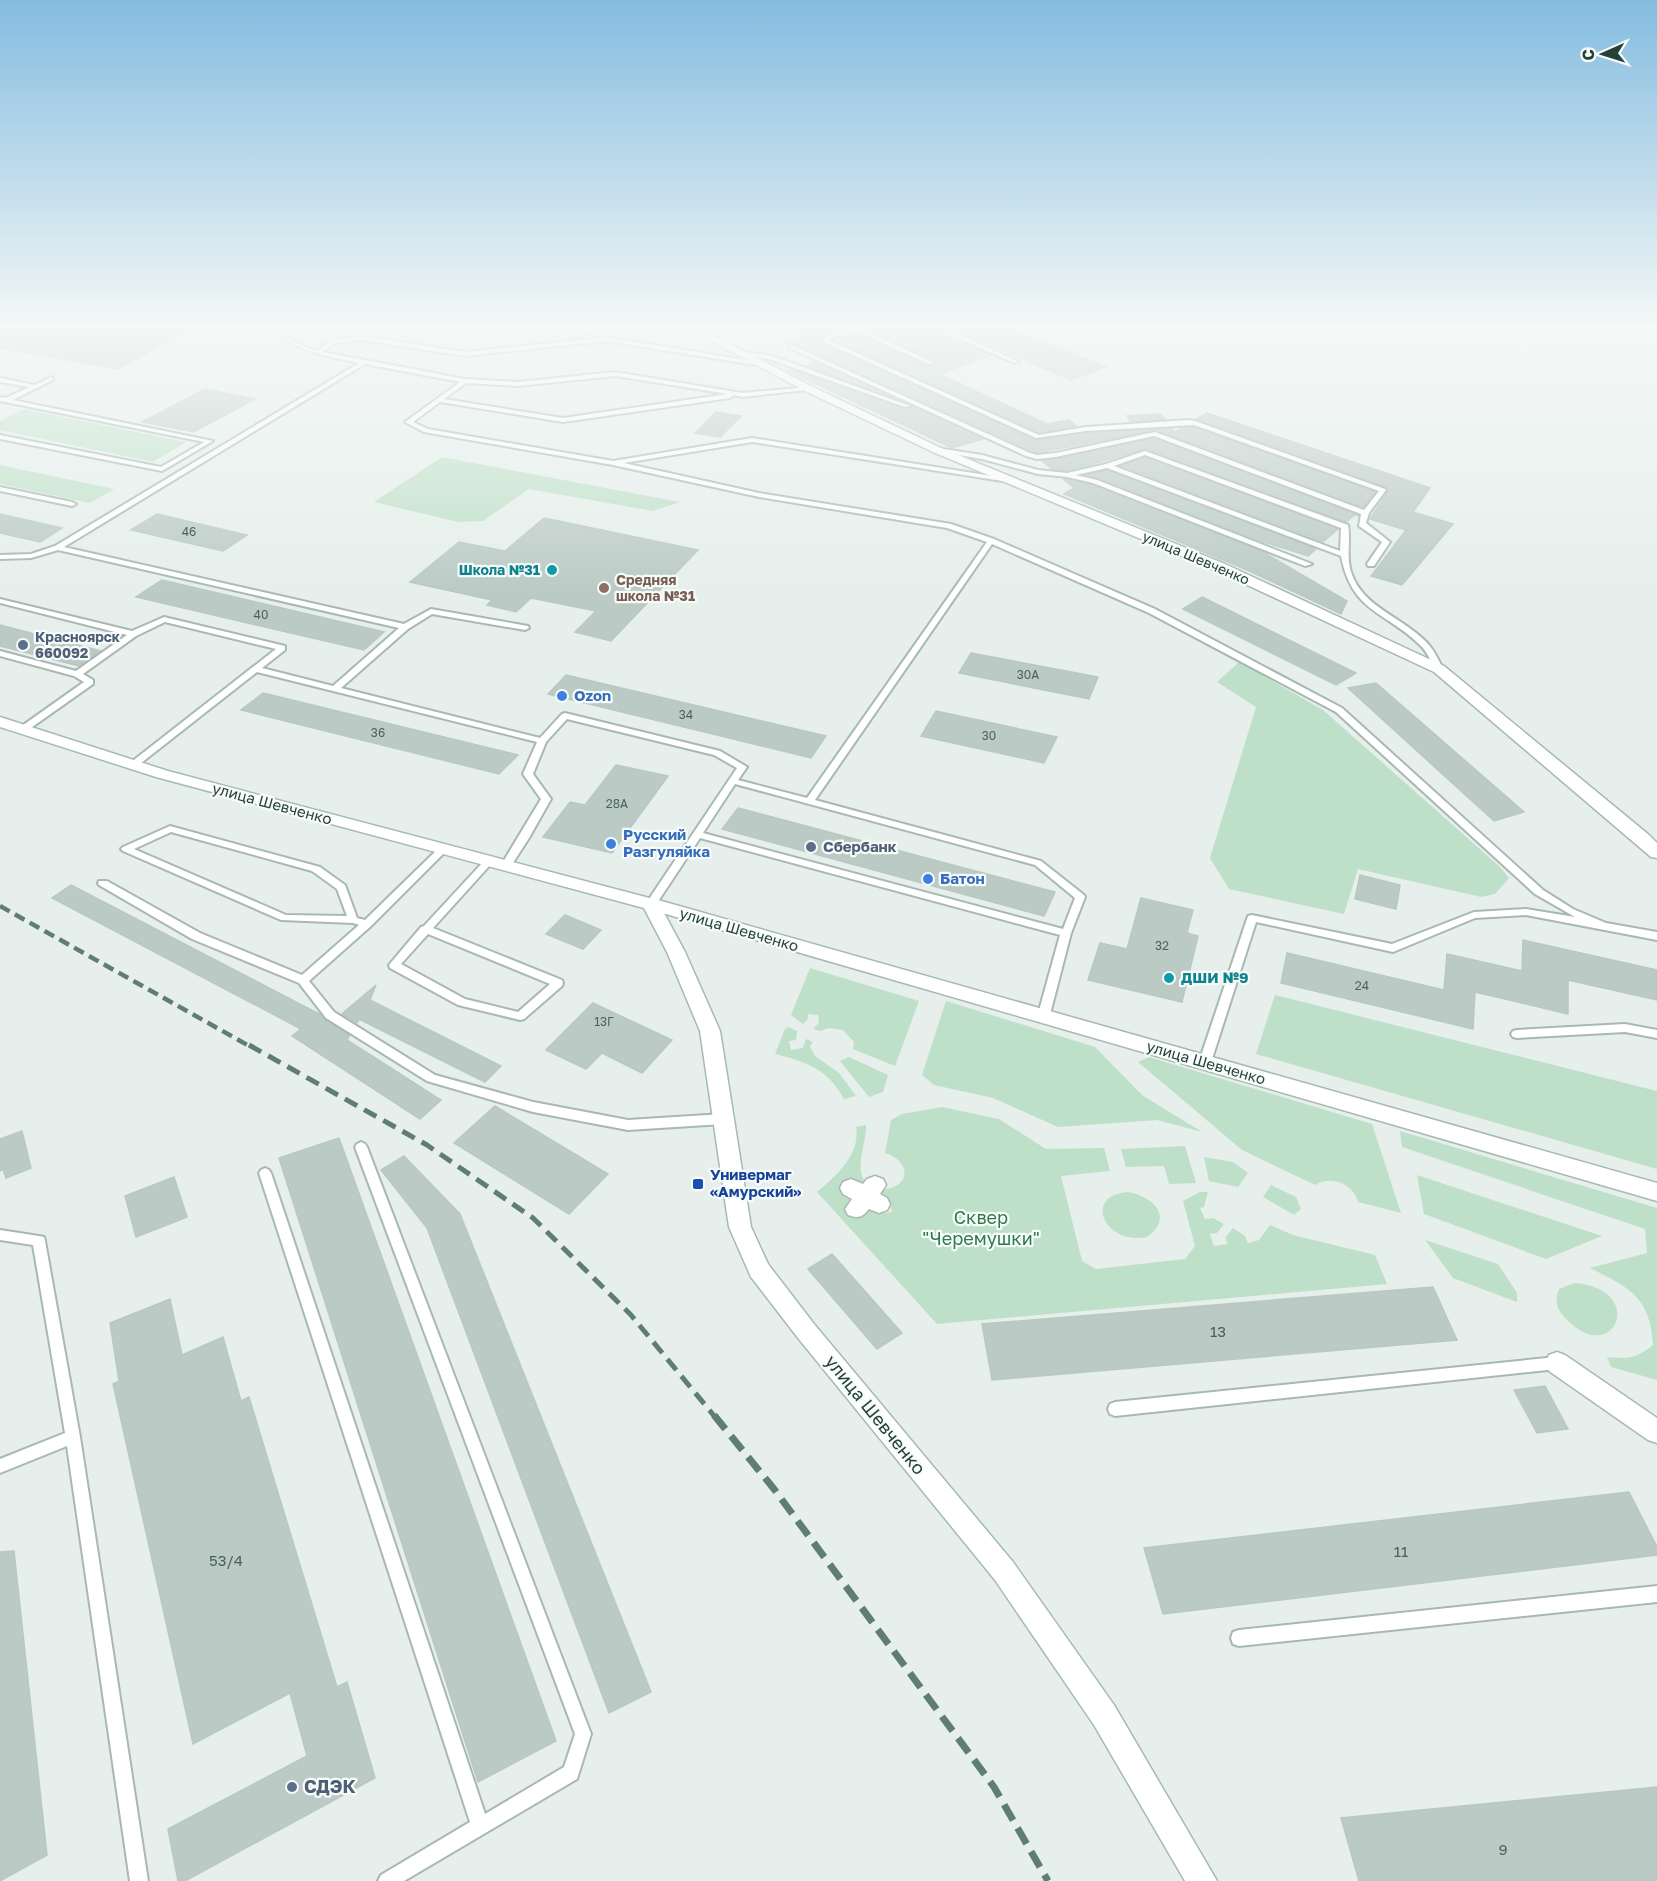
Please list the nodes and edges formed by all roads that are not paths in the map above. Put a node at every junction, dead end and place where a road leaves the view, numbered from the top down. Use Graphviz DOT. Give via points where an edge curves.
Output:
graph roads {
  1 [pos="89,417"];
  2 [pos="273,417"];
  3 [pos="416,417"];
  4 [pos="542,417"];
  5 [pos="585,417"];
  6 [pos="867,417"];
  7 [pos="938,417"];
  8 [pos="945,417"];
  9 [pos="992,417"];
  10 [pos="1188,422"];
  11 [pos="969,428"];
  12 [pos="1155,434"];
  13 [pos="0,437"];
  14 [pos="937,450"];
  15 [pos="191,452"];
  16 [pos="207,457"];
  17 [pos="613,463"];
  18 [pos="1108,466"];
  19 [pos="1067,475"];
  20 [pos="1009,480"];
  21 [pos="0,489"];
  22 [pos="72,504"];
  23 [pos="1365,513"];
  24 [pos="991,541"];
  25 [pos="58,548"];
  26 [pos="1344,555"];
  27 [pos="0,557"];
  28 [pos="1308,564"];
  29 [pos="1371,564"];
  30 [pos="0,601"];
  31 [pos="405,627"];
  32 [pos="525,628"];
  33 [pos="133,634"];
  34 [pos="0,653"];
  35 [pos="256,669"];
  36 [pos="1438,669"];
  37 [pos="76,674"];
  38 [pos="335,689"];
  39 [pos="0,722"];
  40 [pos="22,730"];
  41 [pos="542,741"];
  42 [pos="133,765"];
  43 [pos="733,781"];
  44 [pos="810,801"];
  45 [pos="696,834"];
  46 [pos="442,850"];
  47 [pos="1657,853"];
  48 [pos="496,864"];
  49 [pos="103,883"];
  50 [pos="1539,892"];
  51 [pos="651,904"];
  52 [pos="1526,912"];
  53 [pos="353,920"];
  54 [pos="366,924"];
  55 [pos="1602,925"];
  56 [pos="425,929"];
  57 [pos="1066,933"];
  58 [pos="1657,936"];
  59 [pos="303,980"];
  60 [pos="1043,1018"];
  61 [pos="1517,1034"];
  62 [pos="1657,1034"];
  63 [pos="1205,1062"];
  64 [pos="723,1119"];
  65 [pos="361,1147"];
  66 [pos="265,1173"];
  67 [pos="1657,1192"];
  68 [pos="0,1235"];
  69 [pos="1557,1363"];
  70 [pos="1115,1409"];
  71 [pos="1657,1431"];
  72 [pos="73,1437"];
  73 [pos="0,1466"];
  74 [pos="1657,1594"];
  75 [pos="1239,1638"];
  76 [pos="480,1826"];
  77 [pos="139,1881"];
  78 [pos="387,1881"];
  79 [pos="1202,1881"];
  1 -- 15 [label="lane" via="210,441"];
  2 -- 16 [label="lane"];
  3 -- 17 [label="lane" via="408,422 426,431"];
  4 -- 5 [label="lane" via="562,420"];
  6 -- 14 [label="street, улица Шевченко"];
  7 -- 11 [label="lane"];
  8 -- 11 [label="lane"];
  9 -- 10 [label="lane" via="1038,438 1086,429"];
  10 -- 12 [label="lane"];
  10 -- 23 [label="lane" via="1383,490"];
  11 -- 12 [label="lane" via="1037,457"];
  12 -- 23 [label="lane"];
  13 -- 15 [label="lane" via="162,469"];
  14 -- 19 [label="lane"];
  14 -- 20 [label="street, улица Шевченко"];
  15 -- 16 [label="lane"];
  16 -- 25 [label="lane"];
  17 -- 20 [label="lane" via="752,440"];
  17 -- 24 [label="lane" via="759,495 948,526"];
  18 -- 19 [label="lane"];
  18 -- 26 [label="lane"];
  18 -- 26 [label="lane" via="1145,453 1345,527"];
  19 -- 28 [label="lane" via="1095,481"];
  20 -- 36 [label="street, улица Шевченко" via="1220,567"];
  21 -- 22 [label="lane"];
  23 -- 29 [label="lane" via="1362,524 1386,542"];
  24 -- 44 [label="lane"];
  24 -- 50 [label="lane" via="1152,611 1339,710"];
  25 -- 27 [label="lane" via="31,556"];
  25 -- 31 [label="lane"];
  26 -- 36 [label="lane" via="1350,582 1363,600 1427,647"];
  30 -- 33 [label="lane"];
  31 -- 32 [label="lane" via="431,611"];
  31 -- 38 [label="lane"];
  33 -- 35 [label="lane" via="165,619 282,648"];
  33 -- 37 [label="lane"];
  34 -- 37 [label="lane"];
  35 -- 38 [label="lane"];
  35 -- 42 [label="lane"];
  36 -- 47 [label="street, улица Шевченко"];
  37 -- 40 [label="lane" via="90,682"];
  38 -- 41 [label="lane"];
  39 -- 40 [label="street, улица Шевченко"];
  40 -- 42 [label="street, улица Шевченко"];
  41 -- 43 [label="lane" via="565,716 717,753 742,767"];
  41 -- 48 [label="lane" via="528,774 546,800 524,838"];
  42 -- 46 [label="street, улица Шевченко"];
  43 -- 44 [label="lane"];
  43 -- 45 [label="lane"];
  44 -- 57 [label="lane" via="1038,862 1080,897"];
  45 -- 51 [label="lane"];
  45 -- 57 [label="lane"];
  46 -- 48 [label="street, улица Шевченко"];
  46 -- 54 [label="lane"];
  48 -- 51 [label="street, улица Шевченко"];
  48 -- 56 [label="lane"];
  49 -- 59 [label="lane" via="196,936"];
  50 -- 52 [label="lane" via="1541,904"];
  50 -- 55 [label="lane"];
  51 -- 60 [label="street, улица Шевченко"];
  51 -- 64 [label="street, улица Шевченко" via="710,1031"];
  52 -- 55 [label="lane"];
  52 -- 63 [label="lane" via="1474,915 1393,948 1252,918"];
  53 -- 53 [label="lane" via="285,918 126,849 170,829 316,869 341,887"];
  53 -- 54 [label="lane"];
  54 -- 59 [label="lane"];
  55 -- 58 [label="lane"];
  56 -- 56 [label="lane" via="394,965 462,1002 520,1016 558,983"];
  57 -- 60 [label="lane"];
  59 -- 64 [label="lane" via="330,1015 431,1078 533,1107 628,1125"];
  60 -- 63 [label="street, улица Шевченко"];
  61 -- 62 [label="lane" via="1625,1028"];
  63 -- 67 [label="street, улица Шевченко"];
  64 -- 79 [label="street, улица Шевченко" via="740,1227 759,1270 1004,1571 1104,1715"];
  65 -- 76 [label="lane" via="583,1734 571,1773"];
  66 -- 76 [label="lane"];
  68 -- 72 [label="lane" via="39,1241"];
  69 -- 70 [label="lane"];
  69 -- 71 [label="street"];
  72 -- 73 [label="lane"];
  72 -- 77 [label="lane"];
  74 -- 75 [label="lane"];
  76 -- 78 [label="lane"];
}
